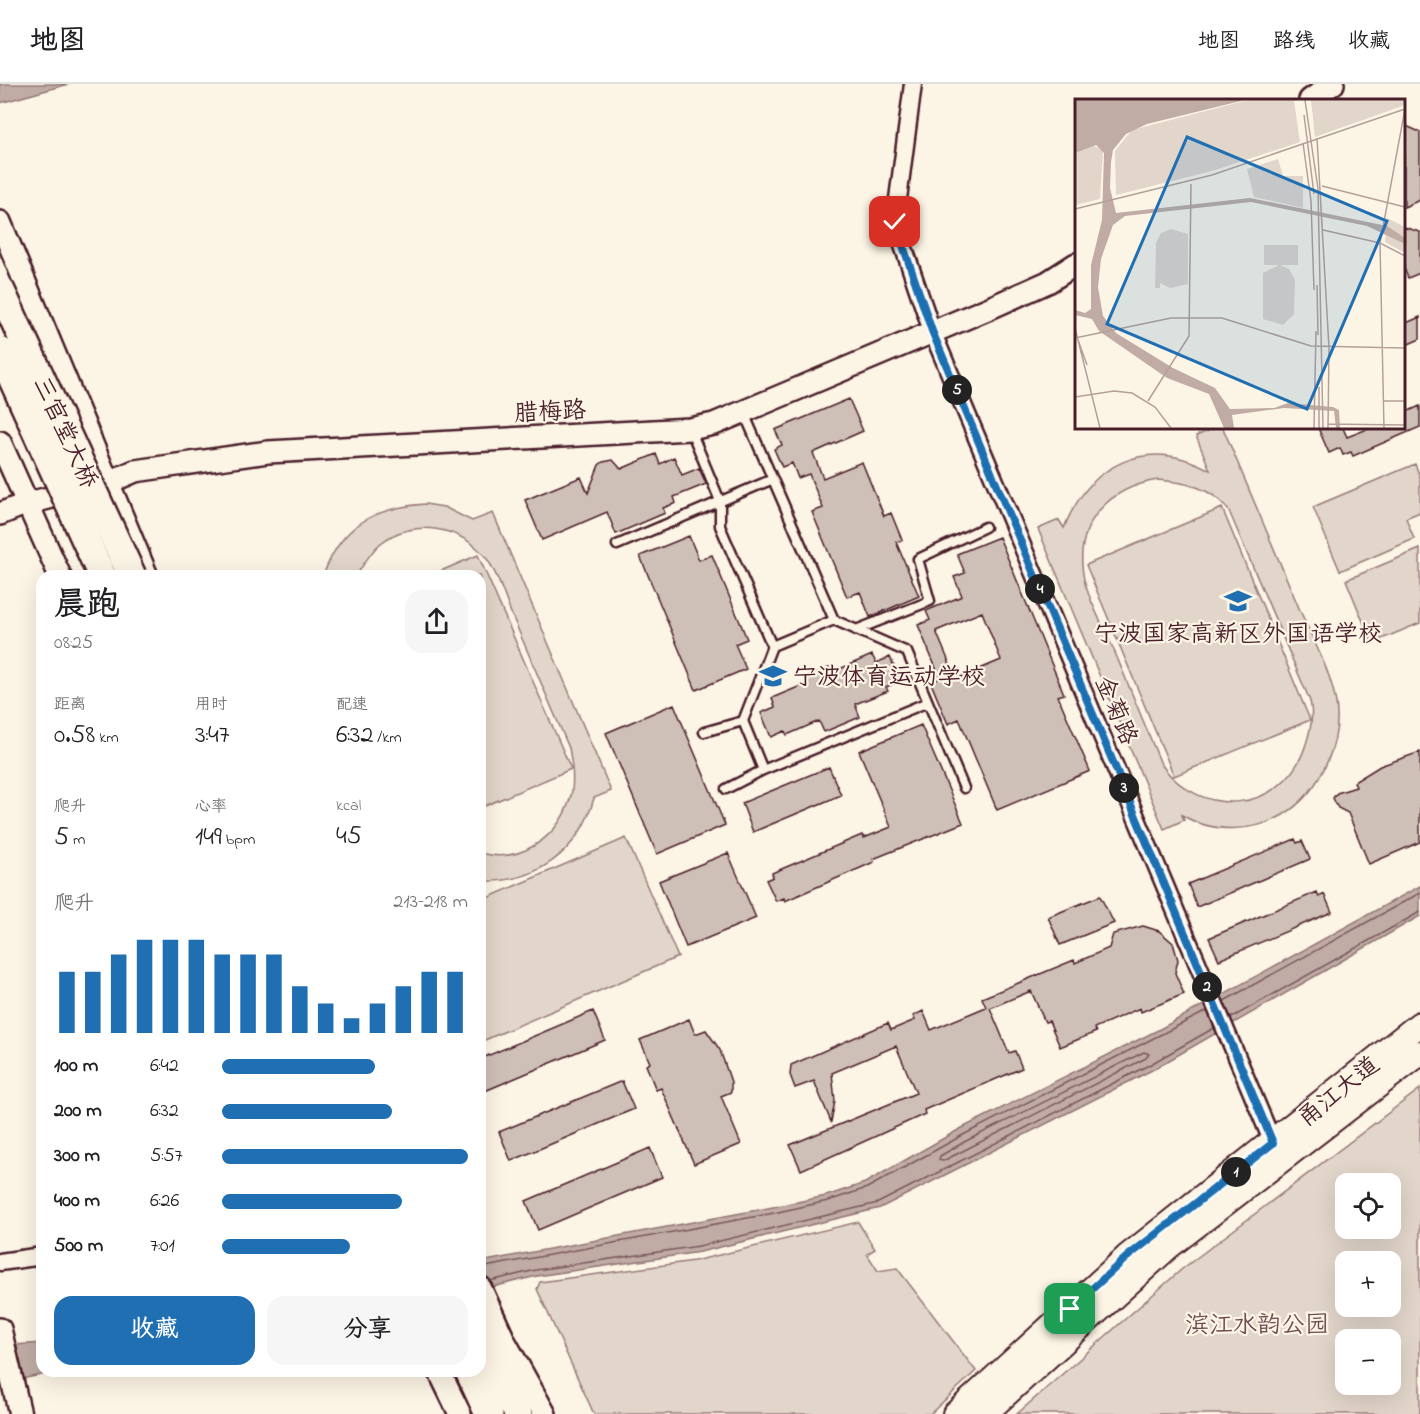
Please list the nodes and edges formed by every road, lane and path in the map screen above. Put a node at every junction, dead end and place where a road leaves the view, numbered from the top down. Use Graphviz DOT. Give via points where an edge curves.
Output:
graph roads {
  1 [pos="913,84"];
  2 [pos="1333,84"];
  3 [pos="1311,99"];
  4 [pos="0,222"];
  5 [pos="1075,265"];
  6 [pos="0,289"];
  7 [pos="932,331"];
  8 [pos="0,351"];
  9 [pos="744,413"];
  10 [pos="690,429"];
  11 [pos="0,442"];
  12 [pos="772,479"];
  13 [pos="107,483"];
  14 [pos="720,501"];
  15 [pos="25,504"];
  16 [pos="0,514"];
  17 [pos="985,527"];
  18 [pos="617,545"];
  19 [pos="57,570"];
  20 [pos="99,570"];
  21 [pos="129,570"];
  22 [pos="144,570"];
  23 [pos="834,620"];
  24 [pos="856,630"];
  25 [pos="772,646"];
  26 [pos="928,702"];
  27 [pos="743,721"];
  28 [pos="704,732"];
  29 [pos="763,770"];
  30 [pos="964,788"];
  31 [pos="726,789"];
  32 [pos="1420,1024"];
  33 [pos="1420,1053"];
  34 [pos="1273,1143"];
  35 [pos="36,1257"];
  36 [pos="0,1262"];
  37 [pos="486,1300"];
  38 [pos="0,1329"];
  39 [pos="486,1345"];
  40 [pos="442,1377"];
  41 [pos="472,1377"];
  42 [pos="20,1414"];
  43 [pos="460,1414"];
  44 [pos="489,1414"];
  45 [pos="518,1414"];
  46 [pos="545,1414"];
  47 [pos="955,1414"];
  48 [pos="984,1414"];
  1 -- 7 [label="street, 金菊路" via="895,222"];
  2 -- 3 [label="street"];
  4 -- 13 [label="street"];
  5 -- 7 [label="street, 腊梅路" via="1048,282"];
  6 -- 21 [label="main road, 三官堂大桥, bridge"];
  7 -- 9 [label="street, 腊梅路"];
  7 -- 34 [label="street, 金菊路"];
  8 -- 20 [label="main road, 三官堂大桥, bridge"];
  9 -- 10 [label="street, 腊梅路"];
  9 -- 12 [label="lane"];
  10 -- 13 [label="street, 腊梅路" via="268,452 135,471"];
  10 -- 14 [label="lane"];
  11 -- 15 [label="street"];
  12 -- 14 [label="lane"];
  12 -- 23 [label="lane"];
  13 -- 15 [label="street, 腊梅路"];
  13 -- 22 [label="street"];
  14 -- 18 [label="lane"];
  14 -- 25 [label="lane" via="720,526"];
  15 -- 16 [label="street, 腊梅路"];
  15 -- 19 [label="street"];
  17 -- 24 [label="lane" via="918,559 930,601"];
  23 -- 24 [label="lane"];
  23 -- 25 [label="lane"];
  24 -- 26 [label="lane" via="907,652"];
  25 -- 27 [label="lane"];
  26 -- 29 [label="lane"];
  26 -- 30 [label="lane"];
  27 -- 28 [label="lane"];
  27 -- 29 [label="lane"];
  29 -- 31 [label="lane"];
  32 -- 34 [label="main road, 甬江大道"];
  33 -- 48 [label="main road, 甬江大道" via="1168,1247"];
  34 -- 47 [label="main road, 甬江大道" via="1127,1257"];
  35 -- 36 [label="street"];
  37 -- 46 [label="street"];
  38 -- 42 [label="street"];
  39 -- 45 [label="main road"];
  40 -- 43 [label="street"];
  41 -- 44 [label="main road"];
}
